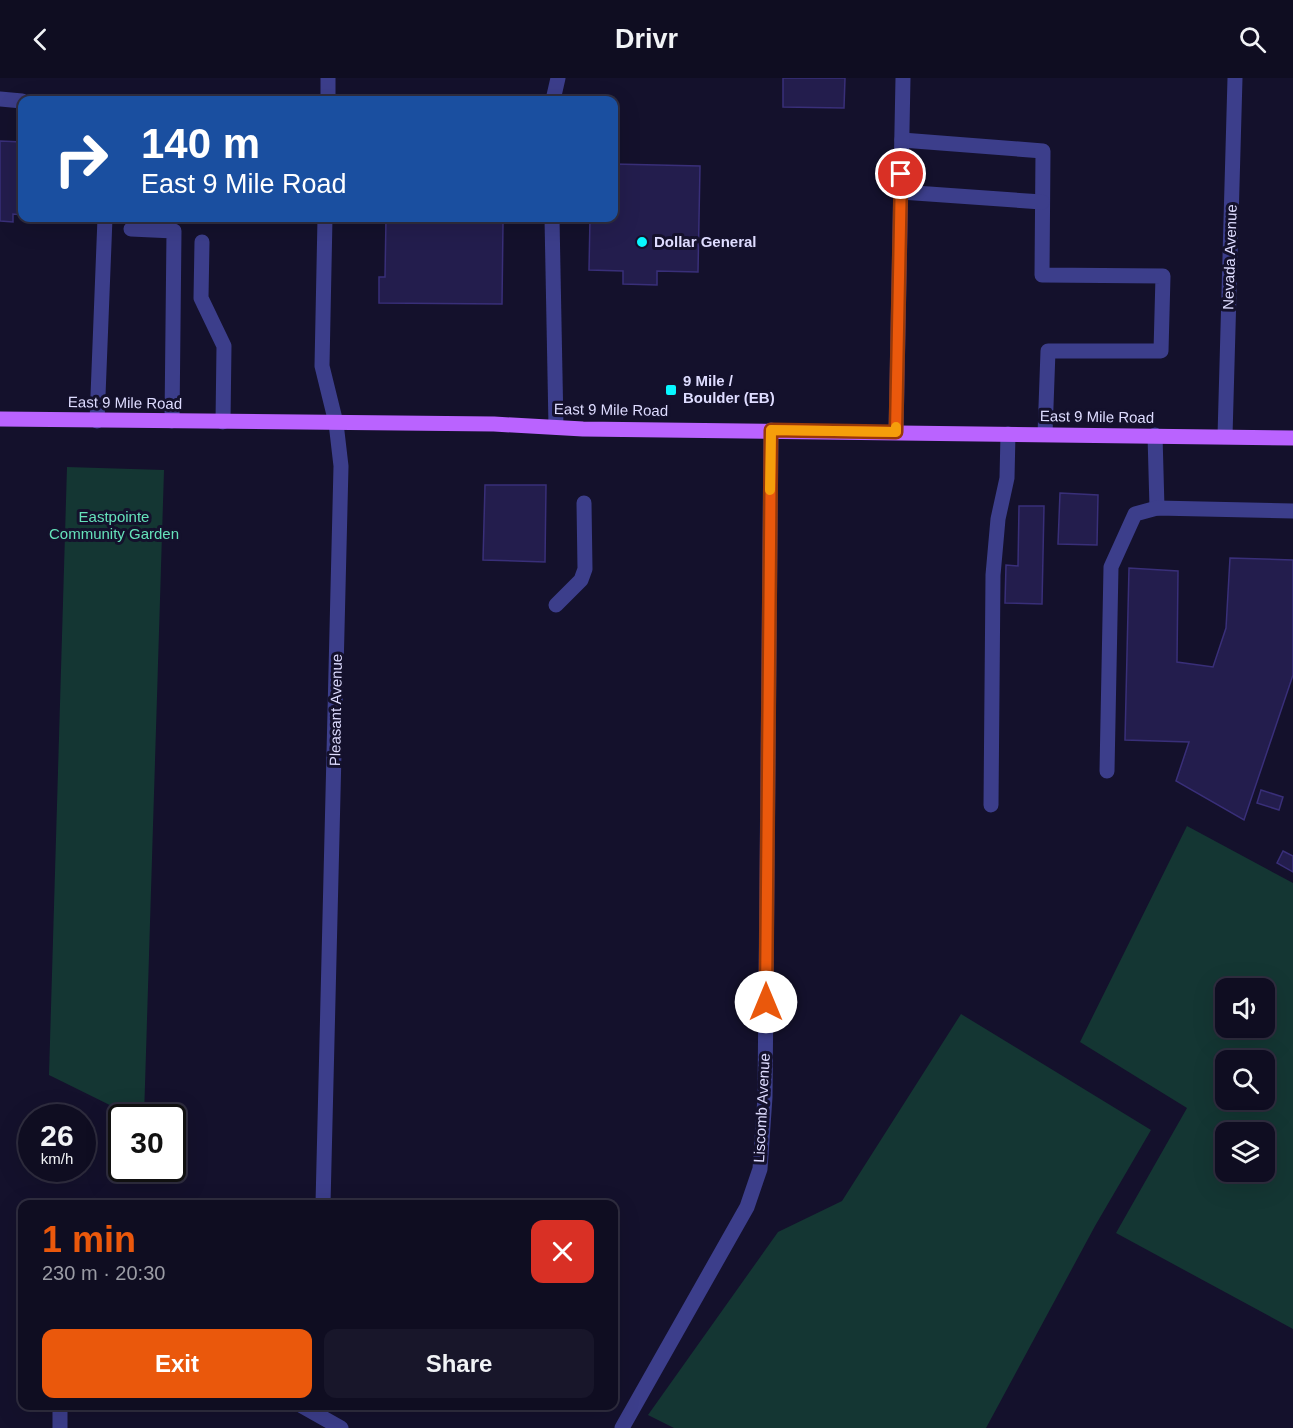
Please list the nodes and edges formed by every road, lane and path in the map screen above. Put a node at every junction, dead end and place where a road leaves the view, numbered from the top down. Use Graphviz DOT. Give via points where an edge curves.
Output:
graph roads {
  1 [pos="328,78"];
  2 [pos="558,78"];
  3 [pos="903,78"];
  4 [pos="1234,78"];
  5 [pos="328,96"];
  6 [pos="554,96"];
  7 [pos="0,99"];
  8 [pos="18,101"];
  9 [pos="902,140"];
  10 [pos="901,192"];
  11 [pos="1042,202"];
  12 [pos="105,222"];
  13 [pos="325,222"];
  14 [pos="552,222"];
  15 [pos="131,229"];
  16 [pos="202,242"];
  17 [pos="0,419"];
  18 [pos="97,421"];
  19 [pos="172,422"];
  20 [pos="223,422"];
  21 [pos="336,423"];
  22 [pos="556,427"];
  23 [pos="771,430"];
  24 [pos="896,432"];
  25 [pos="1008,434"];
  26 [pos="1045,434"];
  27 [pos="1155,435"];
  28 [pos="1225,436"];
  29 [pos="1293,438"];
  30 [pos="584,503"];
  31 [pos="1156,508"];
  32 [pos="1293,511"];
  33 [pos="556,605"];
  34 [pos="1107,771"];
  35 [pos="991,805"];
  36 [pos="323,1200"];
  37 [pos="60,1410"];
  38 [pos="309,1410"];
  39 [pos="60,1428"];
  40 [pos="341,1428"];
  41 [pos="622,1428"];
  1 -- 5 [label="street"];
  2 -- 6 [label="street"];
  3 -- 9 [label="street"];
  4 -- 28 [label="street, Nevada Avenue"];
  7 -- 8 [label="street"];
  9 -- 10 [label="street"];
  9 -- 11 [label="street" via="1043,151"];
  10 -- 11 [label="street"];
  10 -- 24 [label="street"];
  11 -- 26 [label="street" via="1042,275 1163,276 1161,351 1048,351"];
  12 -- 18 [label="street"];
  13 -- 21 [label="street, Pleasant Avenue" via="322,366"];
  14 -- 22 [label="street"];
  15 -- 19 [label="street" via="174,231"];
  16 -- 20 [label="street" via="201,298 224,346"];
  17 -- 18 [label="main road, East 9 Mile Road"];
  18 -- 19 [label="main road, East 9 Mile Road"];
  19 -- 20 [label="main road, East 9 Mile Road"];
  20 -- 21 [label="main road, East 9 Mile Road"];
  21 -- 22 [label="main road, East 9 Mile Road"];
  21 -- 36 [label="street, Pleasant Avenue" via="341,466"];
  22 -- 23 [label="main road, East 9 Mile Road"];
  23 -- 24 [label="main road, East 9 Mile Road"];
  23 -- 41 [label="street, Liscomb Avenue" via="765,1098 760,1169 747,1207"];
  24 -- 25 [label="main road, East 9 Mile Road"];
  25 -- 26 [label="main road, East 9 Mile Road"];
  25 -- 35 [label="street" via="1007,478 998,519 993,575"];
  26 -- 27 [label="main road, East 9 Mile Road"];
  27 -- 28 [label="main road, East 9 Mile Road"];
  27 -- 31 [label="street"];
  28 -- 29 [label="main road, East 9 Mile Road"];
  30 -- 33 [label="street" via="585,569 581,580"];
  31 -- 32 [label="street"];
  31 -- 34 [label="street" via="1135,514 1112,567"];
  37 -- 39 [label="street"];
  38 -- 40 [label="street"];
}
